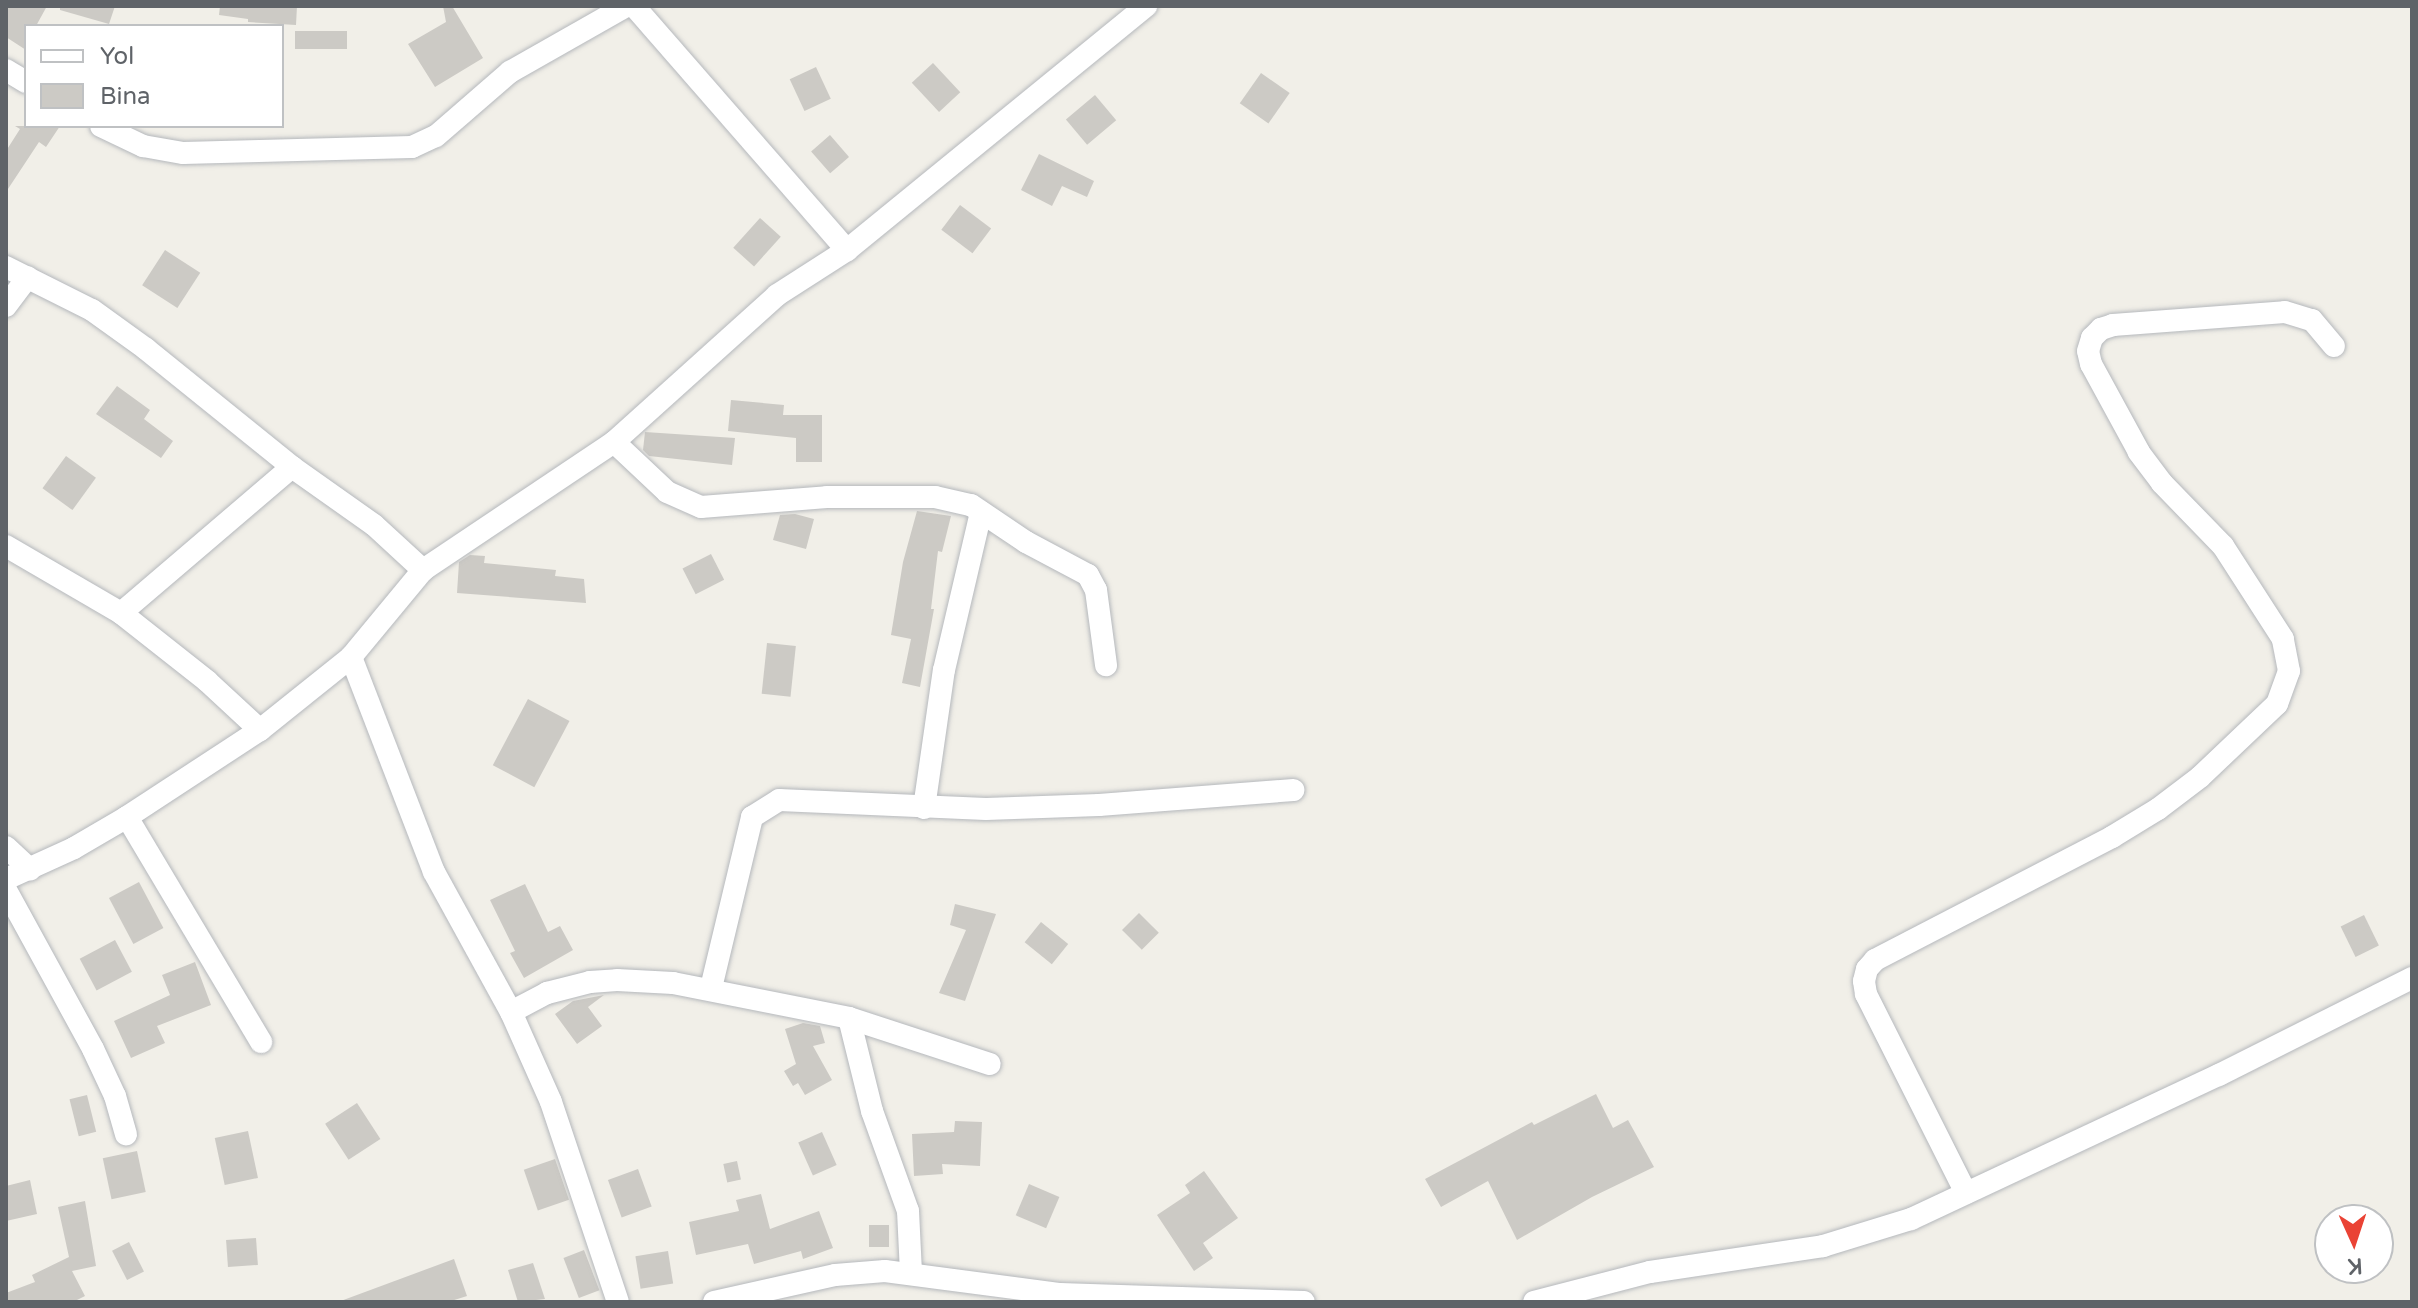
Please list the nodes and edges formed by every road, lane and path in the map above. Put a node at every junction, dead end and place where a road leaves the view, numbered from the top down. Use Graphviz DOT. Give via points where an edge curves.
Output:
graph roads {
  1 [pos="626,6"];
  2 [pos="634,6"];
  3 [pos="1146,6"];
  4 [pos="6,70"];
  5 [pos="24,81"];
  6 [pos="105,128"];
  7 [pos="847,250"];
  8 [pos="6,267"];
  9 [pos="28,277"];
  10 [pos="6,306"];
  11 [pos="2334,346"];
  12 [pos="614,442"];
  13 [pos="292,467"];
  14 [pos="981,512"];
  15 [pos="6,546"];
  16 [pos="423,570"];
  17 [pos="121,613"];
  18 [pos="351,657"];
  19 [pos="1106,665"];
  20 [pos="260,730"];
  21 [pos="1293,790"];
  22 [pos="924,808"];
  23 [pos="127,817"];
  24 [pos="6,847"];
  25 [pos="30,869"];
  26 [pos="6,879"];
  27 [pos="6,890"];
  28 [pos="2412,978"];
  29 [pos="711,988"];
  30 [pos="511,1012"];
  31 [pos="849,1018"];
  32 [pos="261,1042"];
  33 [pos="990,1064"];
  34 [pos="126,1134"];
  35 [pos="1966,1193"];
  36 [pos="911,1273"];
  37 [pos="1174,1299"];
  38 [pos="618,1302"];
  39 [pos="714,1302"];
  40 [pos="1304,1302"];
  41 [pos="1534,1302"];
  1 -- 6 [label="street" via="510,72 436,136 412,147 183,153 143,146"];
  2 -- 7 [label="street"];
  3 -- 7 [label="street"];
  4 -- 5 [label="street"];
  7 -- 12 [label="street" via="777,295"];
  8 -- 9 [label="street"];
  9 -- 10 [label="street"];
  9 -- 13 [label="street" via="92,310"];
  11 -- 35 [label="street" via="2312,320 2285,312 2113,325 2092,338 2091,364 2139,452 2223,546 2283,639 2289,671 2277,704 2158,809 1875,960 1867,969 1866,994"];
  12 -- 14 [label="street" via="667,492 701,507 827,497 948,497"];
  12 -- 16 [label="street"];
  13 -- 16 [label="street" via="374,525"];
  13 -- 17 [label="street"];
  14 -- 19 [label="street" via="1088,575 1096,590"];
  14 -- 22 [label="street" via="944,670"];
  15 -- 17 [label="street"];
  16 -- 18 [label="street"];
  17 -- 20 [label="street"];
  18 -- 20 [label="street"];
  18 -- 30 [label="street" via="434,872"];
  20 -- 23 [label="street"];
  21 -- 22 [label="street" via="1073,806"];
  22 -- 29 [label="street" via="790,798 760,809 752,817"];
  23 -- 25 [label="street"];
  23 -- 32 [label="street"];
  24 -- 25 [label="street"];
  25 -- 26 [label="street"];
  27 -- 34 [label="street" via="93,1049"];
  28 -- 35 [label="street"];
  29 -- 30 [label="street" via="644,980 590,982 547,993"];
  29 -- 31 [label="street"];
  30 -- 38 [label="street" via="551,1102"];
  31 -- 33 [label="street"];
  31 -- 36 [label="street" via="872,1111 908,1211"];
  35 -- 41 [label="street" via="1850,1239 1650,1272"];
  36 -- 37 [label="street" via="1014,1291"];
  36 -- 39 [label="street" via="835,1275"];
  37 -- 40 [label="street"];
}
